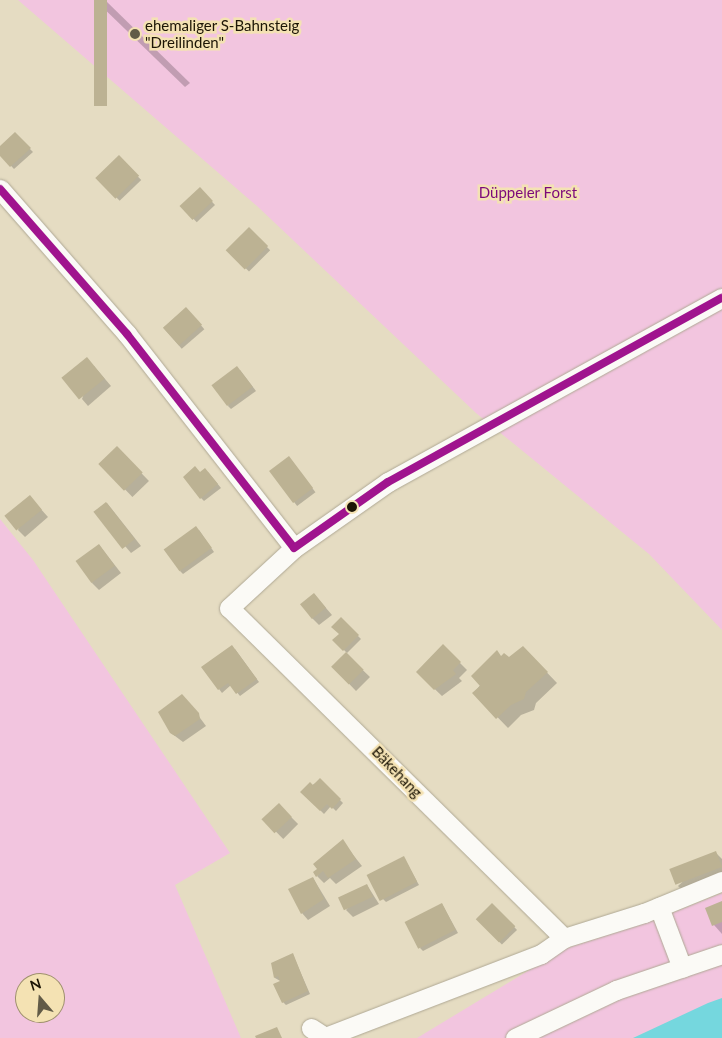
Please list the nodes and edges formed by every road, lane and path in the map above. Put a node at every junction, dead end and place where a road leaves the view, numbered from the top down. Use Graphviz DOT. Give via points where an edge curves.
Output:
graph roads {
  1 [pos="0,189"];
  2 [pos="722,298"];
  3 [pos="294,548"];
  4 [pos="722,881"];
  5 [pos="659,907"];
  6 [pos="564,938"];
  7 [pos="722,954"];
  8 [pos="682,968"];
  9 [pos="310,1028"];
  10 [pos="515,1038"];
  1 -- 3 [label="street" via="127,334"];
  2 -- 3 [label="street" via="388,482"];
  3 -- 6 [label="street, Bäkehang" via="229,608"];
  4 -- 5 [label="street"];
  5 -- 6 [label="street"];
  5 -- 8 [label="street"];
  6 -- 9 [label="street" via="540,954 325,1037"];
  7 -- 8 [label="street"];
  8 -- 10 [label="street" via="616,990"];
}
